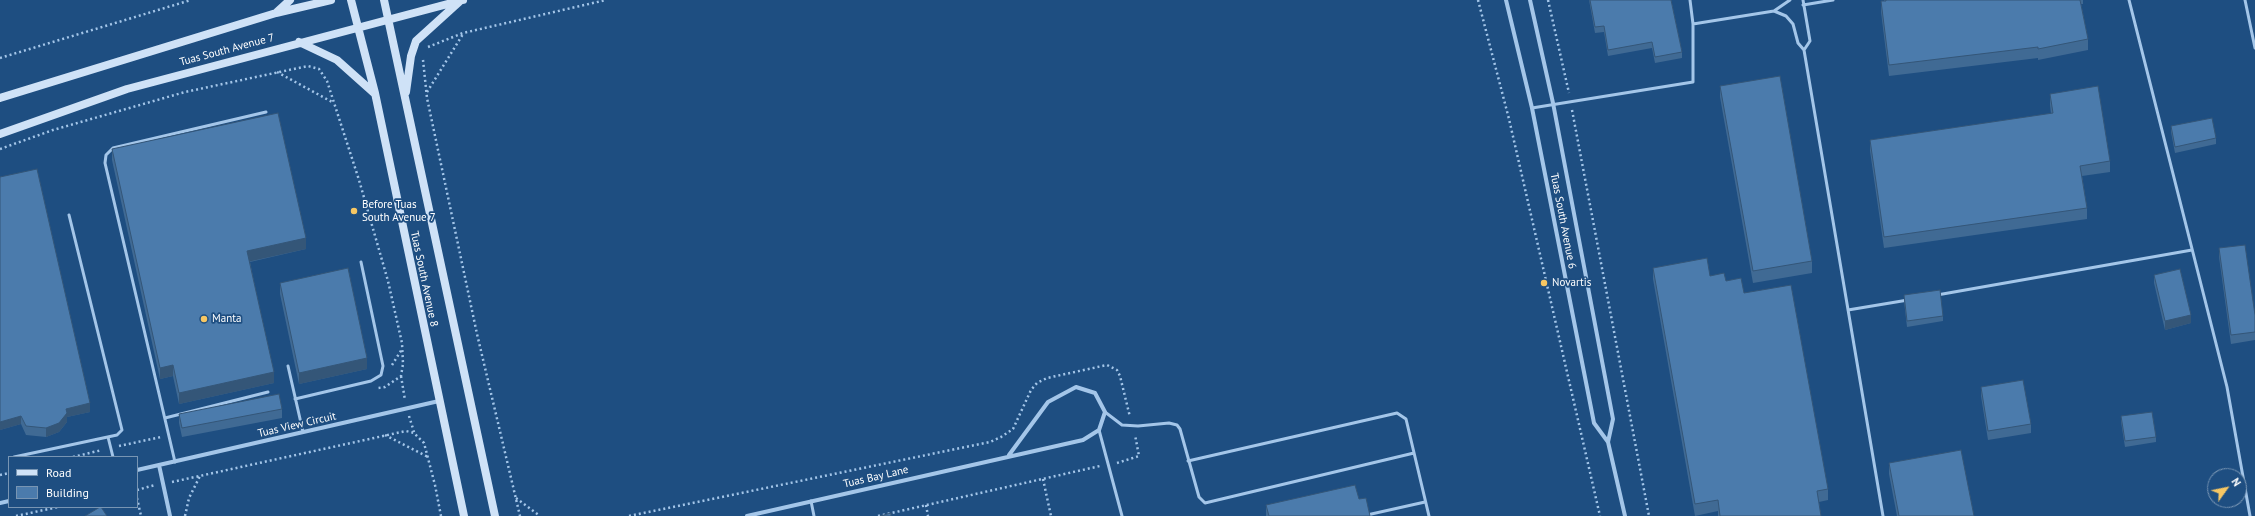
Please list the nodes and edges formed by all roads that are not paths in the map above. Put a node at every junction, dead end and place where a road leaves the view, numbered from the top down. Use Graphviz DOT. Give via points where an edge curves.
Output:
graph roads {
  1 [pos="290,0"];
  2 [pos="331,0"];
  3 [pos="351,0"];
  4 [pos="384,0"];
  5 [pos="462,0"];
  6 [pos="1506,0"];
  7 [pos="1530,0"];
  8 [pos="1690,0"];
  9 [pos="1790,0"];
  10 [pos="1802,0"];
  11 [pos="1833,0"];
  12 [pos="2129,0"];
  13 [pos="2245,0"];
  14 [pos="1803,5"];
  15 [pos="1774,11"];
  16 [pos="276,13"];
  17 [pos="389,19"];
  18 [pos="1693,24"];
  19 [pos="359,26"];
  20 [pos="299,42"];
  21 [pos="2255,48"];
  22 [pos="1804,50"];
  23 [pos="375,93"];
  24 [pos="0,98"];
  25 [pos="405,100"];
  26 [pos="1553,103"];
  27 [pos="1532,108"];
  28 [pos="266,112"];
  29 [pos="0,134"];
  30 [pos="68,215"];
  31 [pos="2192,250"];
  32 [pos="361,262"];
  33 [pos="1934,295"];
  34 [pos="1911,299"];
  35 [pos="1848,310"];
  36 [pos="288,366"];
  37 [pos="268,392"];
  38 [pos="296,400"];
  39 [pos="439,401"];
  40 [pos="1105,412"];
  41 [pos="165,418"];
  42 [pos="1099,430"];
  43 [pos="303,432"];
  44 [pos="108,437"];
  45 [pos="1608,442"];
  46 [pos="1414,453"];
  47 [pos="1009,455"];
  48 [pos="19,456"];
  49 [pos="113,456"];
  50 [pos="1188,461"];
  51 [pos="175,462"];
  52 [pos="159,465"];
  53 [pos="138,470"];
  54 [pos="811,501"];
  55 [pos="1426,502"];
  56 [pos="1367,515"];
  57 [pos="170,516"];
  58 [pos="464,516"];
  59 [pos="495,516"];
  60 [pos="747,516"];
  61 [pos="814,516"];
  62 [pos="1122,516"];
  63 [pos="1429,516"];
  64 [pos="1625,516"];
  65 [pos="1883,516"];
  66 [pos="2250,516"];
  1 -- 16 [label="street"];
  2 -- 16 [label="street, Tuas South Avenue 7"];
  3 -- 19 [label="street, Tuas South Avenue 8"];
  4 -- 17 [label="street, Tuas South Avenue 8"];
  5 -- 17 [label="street, Tuas South Avenue 7"];
  5 -- 25 [label="street" via="416,41 411,56"];
  6 -- 27 [label="street, Tuas South Avenue 6"];
  7 -- 26 [label="street, Tuas South Avenue 6"];
  8 -- 18 [label="lane"];
  9 -- 15 [label="lane"];
  10 -- 14 [label="lane"];
  11 -- 14 [label="lane"];
  12 -- 31 [label="lane"];
  13 -- 21 [label="lane"];
  14 -- 22 [label="lane" via="1810,41"];
  15 -- 18 [label="lane"];
  15 -- 22 [label="lane" via="1786,16 1793,24 1798,43"];
  16 -- 24 [label="street, Tuas South Avenue 7"];
  17 -- 19 [label="street, Tuas South Avenue 7"];
  17 -- 25 [label="street, Tuas South Avenue 8"];
  18 -- 26 [label="lane" via="1694,82"];
  19 -- 20 [label="street, Tuas South Avenue 7"];
  19 -- 23 [label="street, Tuas South Avenue 8"];
  20 -- 23 [label="street" via="337,60"];
  20 -- 29 [label="street, Tuas South Avenue 7" via="127,89"];
  22 -- 35 [label="lane"];
  23 -- 39 [label="street, Tuas South Avenue 8"];
  25 -- 59 [label="street, Tuas South Avenue 8"];
  26 -- 27 [label="lane"];
  26 -- 45 [label="street, Tuas South Avenue 6" via="1613,419"];
  27 -- 45 [label="street, Tuas South Avenue 6" via="1594,423"];
  28 -- 41 [label="lane" via="113,148 106,155 105,163"];
  30 -- 44 [label="lane" via="122,426 120,433"];
  31 -- 33 [label="lane"];
  31 -- 66 [label="lane" via="2227,387"];
  32 -- 38 [label="lane" via="383,366 381,375 371,381"];
  34 -- 35 [label="lane"];
  35 -- 65 [label="lane"];
  36 -- 38 [label="lane"];
  37 -- 41 [label="lane"];
  38 -- 43 [label="lane"];
  39 -- 43 [label="street, Tuas View Circuit"];
  39 -- 58 [label="street, Tuas South Avenue 8"];
  40 -- 42 [label="street"];
  40 -- 47 [label="street" via="1095,393 1076,387 1048,402"];
  40 -- 50 [label="lane" via="1122,425 1177,425"];
  41 -- 51 [label="lane"];
  42 -- 47 [label="street, Tuas Bay Lane" via="1083,440"];
  42 -- 62 [label="lane"];
  43 -- 51 [label="street, Tuas View Circuit"];
  44 -- 48 [label="lane"];
  44 -- 49 [label="lane"];
  45 -- 64 [label="street, Tuas South Avenue 6"];
  46 -- 50 [label="lane" via="1406,419 1397,413"];
  46 -- 50 [label="lane" via="1209,503 1205,503 1199,497"];
  46 -- 55 [label="lane"];
  47 -- 54 [label="street, Tuas Bay Lane"];
  51 -- 52 [label="street, Tuas View Circuit"];
  52 -- 53 [label="street, Tuas View Circuit"];
  52 -- 57 [label="street"];
  54 -- 60 [label="street, Tuas Bay Lane"];
  54 -- 61 [label="lane"];
  55 -- 56 [label="lane"];
  55 -- 63 [label="lane"];
}
